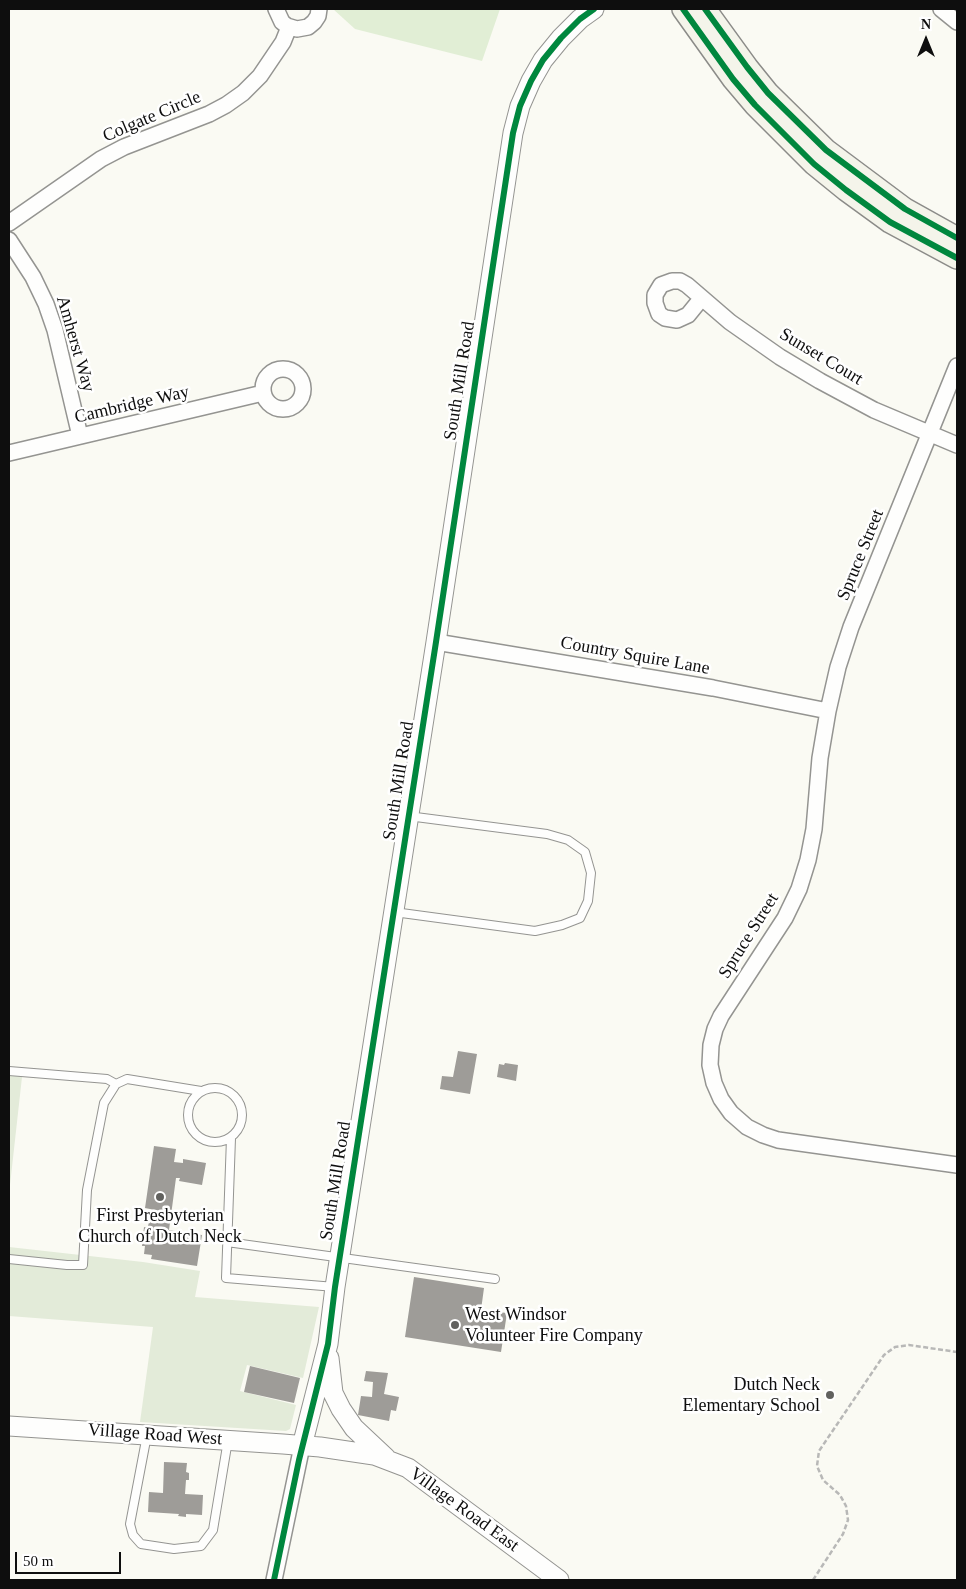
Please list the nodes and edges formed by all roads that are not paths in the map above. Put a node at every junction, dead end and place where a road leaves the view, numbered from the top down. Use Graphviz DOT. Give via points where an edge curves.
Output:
graph roads {
  1 [pos="276,9"];
  2 [pos="319,9"];
  3 [pos="594,9"];
  4 [pos="683,9"];
  5 [pos="705,9"];
  6 [pos="942,9"];
  7 [pos="957,22"];
  8 [pos="289,27"];
  9 [pos="9,222"];
  10 [pos="957,238"];
  11 [pos="9,240"];
  12 [pos="957,258"];
  13 [pos="702,299"];
  14 [pos="957,366"];
  15 [pos="263,392"];
  16 [pos="930,434"];
  17 [pos="80,436"];
  18 [pos="957,445"];
  19 [pos="9,453"];
  20 [pos="436,642"];
  21 [pos="828,711"];
  22 [pos="408,816"];
  23 [pos="394,912"];
  24 [pos="9,1071"];
  25 [pos="116,1084"];
  26 [pos="201,1091"];
  27 [pos="231,1138"];
  28 [pos="957,1165"];
  29 [pos="227,1242"];
  30 [pos="340,1257"];
  31 [pos="9,1259"];
  32 [pos="494,1279"];
  33 [pos="335,1287"];
  34 [pos="328,1344"];
  35 [pos="9,1426"];
  36 [pos="147,1435"];
  37 [pos="228,1440"];
  38 [pos="302,1446"];
  39 [pos="388,1460"];
  40 [pos="274,1580"];
  41 [pos="559,1580"];
  1 -- 8 [label="street" via="282,22"];
  2 -- 8 [label="street" via="318,16 308,27"];
  3 -- 20 [label="street, South Mill Road" via="560,38 544,60 520,106 513,133"];
  4 -- 12 [label="main road" via="733,79 814,164 890,222"];
  5 -- 10 [label="main road" via="768,93 826,150 905,209"];
  6 -- 7 [label="street"];
  8 -- 9 [label="street, Colgate Circle" via="284,42 260,76 243,93 209,114 124,147"];
  11 -- 17 [label="street, Amherst Way" via="46,304"];
  13 -- 16 [label="street, Sunset Court" via="744,332 820,381 874,410"];
  14 -- 16 [label="street, Spruce Street"];
  15 -- 17 [label="street, Cambridge Way"];
  16 -- 18 [label="street"];
  16 -- 21 [label="street, Spruce Street" via="851,628"];
  17 -- 19 [label="street, Cambridge Way"];
  20 -- 21 [label="street, Country Squire Lane" via="713,688"];
  20 -- 22 [label="street, South Mill Road"];
  21 -- 28 [label="street, Spruce Street" via="808,860 785,918 714,1029 710,1065 714,1083 731,1113 762,1135 778,1140"];
  22 -- 23 [label="street, South Mill Road"];
  22 -- 23 [label="lane" via="547,834 568,840 585,852 592,872 588,901 580,918 536,932"];
  23 -- 30 [label="street, South Mill Road"];
  24 -- 25 [label="lane" via="107,1079"];
  25 -- 26 [label="lane" via="127,1079"];
  25 -- 31 [label="lane" via="104,1103 87,1190 83,1265"];
  26 -- 27 [label="lane" via="219,1088 228,1091 241,1104 242,1123"];
  26 -- 27 [label="lane" via="194,1097 187,1113 191,1130 205,1141 214,1143"];
  27 -- 29 [label="lane"];
  29 -- 30 [label="lane"];
  29 -- 33 [label="lane" via="226,1278"];
  30 -- 32 [label="lane"];
  30 -- 33 [label="street, South Mill Road"];
  33 -- 34 [label="street, South Mill Road"];
  34 -- 38 [label="street, South Mill Road"];
  34 -- 39 [label="street" via="330,1374 341,1409 354,1428"];
  35 -- 36 [label="street, Village Road West"];
  36 -- 37 [label="street, Village Road West"];
  36 -- 37 [label="lane" via="130,1524 133,1535 141,1544 174,1549 201,1546 213,1530"];
  37 -- 38 [label="street, Village Road West"];
  38 -- 39 [label="street, Village Road East" via="358,1452"];
  38 -- 40 [label="street, South Mill Road"];
  39 -- 41 [label="street, Village Road East" via="408,1468 430,1483"];
}
